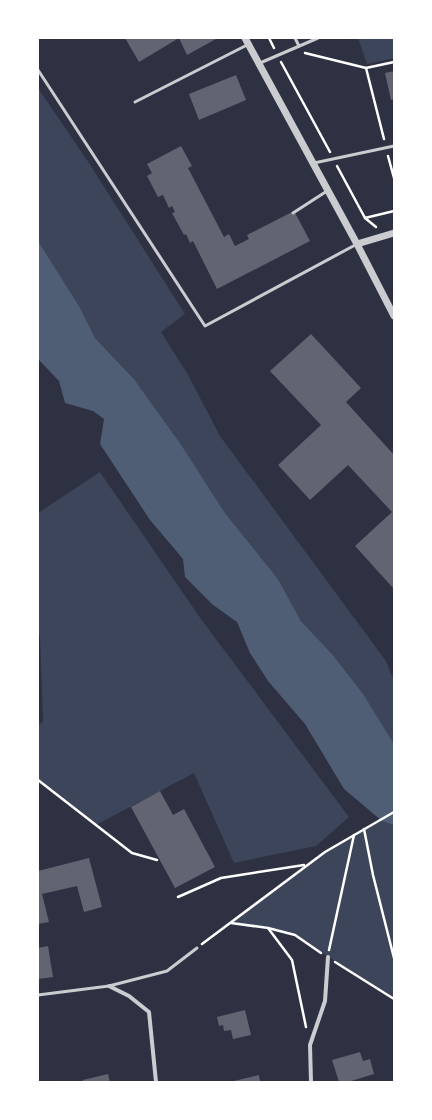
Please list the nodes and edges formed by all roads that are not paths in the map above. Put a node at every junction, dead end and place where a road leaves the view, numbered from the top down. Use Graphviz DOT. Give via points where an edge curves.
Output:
graph roads {
  1 [pos="295,38"];
  2 [pos="318,38"];
  3 [pos="247,41"];
  4 [pos="300,46"];
  5 [pos="260,64"];
  6 [pos="38,70"];
  7 [pos="135,102"];
  8 [pos="394,146"];
  9 [pos="314,164"];
  10 [pos="328,191"];
  11 [pos="293,213"];
  12 [pos="394,233"];
  13 [pos="357,244"];
  14 [pos="394,316"];
  15 [pos="197,948"];
  16 [pos="328,957"];
  17 [pos="109,986"];
  18 [pos="38,995"];
  19 [pos="156,1082"];
  20 [pos="311,1082"];
  1 -- 4 [label="lane"];
  2 -- 4 [label="lane"];
  3 -- 5 [label="street"];
  3 -- 7 [label="lane"];
  4 -- 5 [label="lane"];
  5 -- 9 [label="street"];
  6 -- 13 [label="lane" via="205,326"];
  8 -- 9 [label="lane"];
  9 -- 10 [label="street"];
  10 -- 11 [label="lane"];
  10 -- 13 [label="street"];
  12 -- 13 [label="street"];
  13 -- 14 [label="street"];
  15 -- 17 [label="lane" via="167,971"];
  16 -- 20 [label="street" via="325,1001 310,1045"];
  17 -- 18 [label="lane"];
  17 -- 19 [label="street" via="129,996 148,1012"];
}
